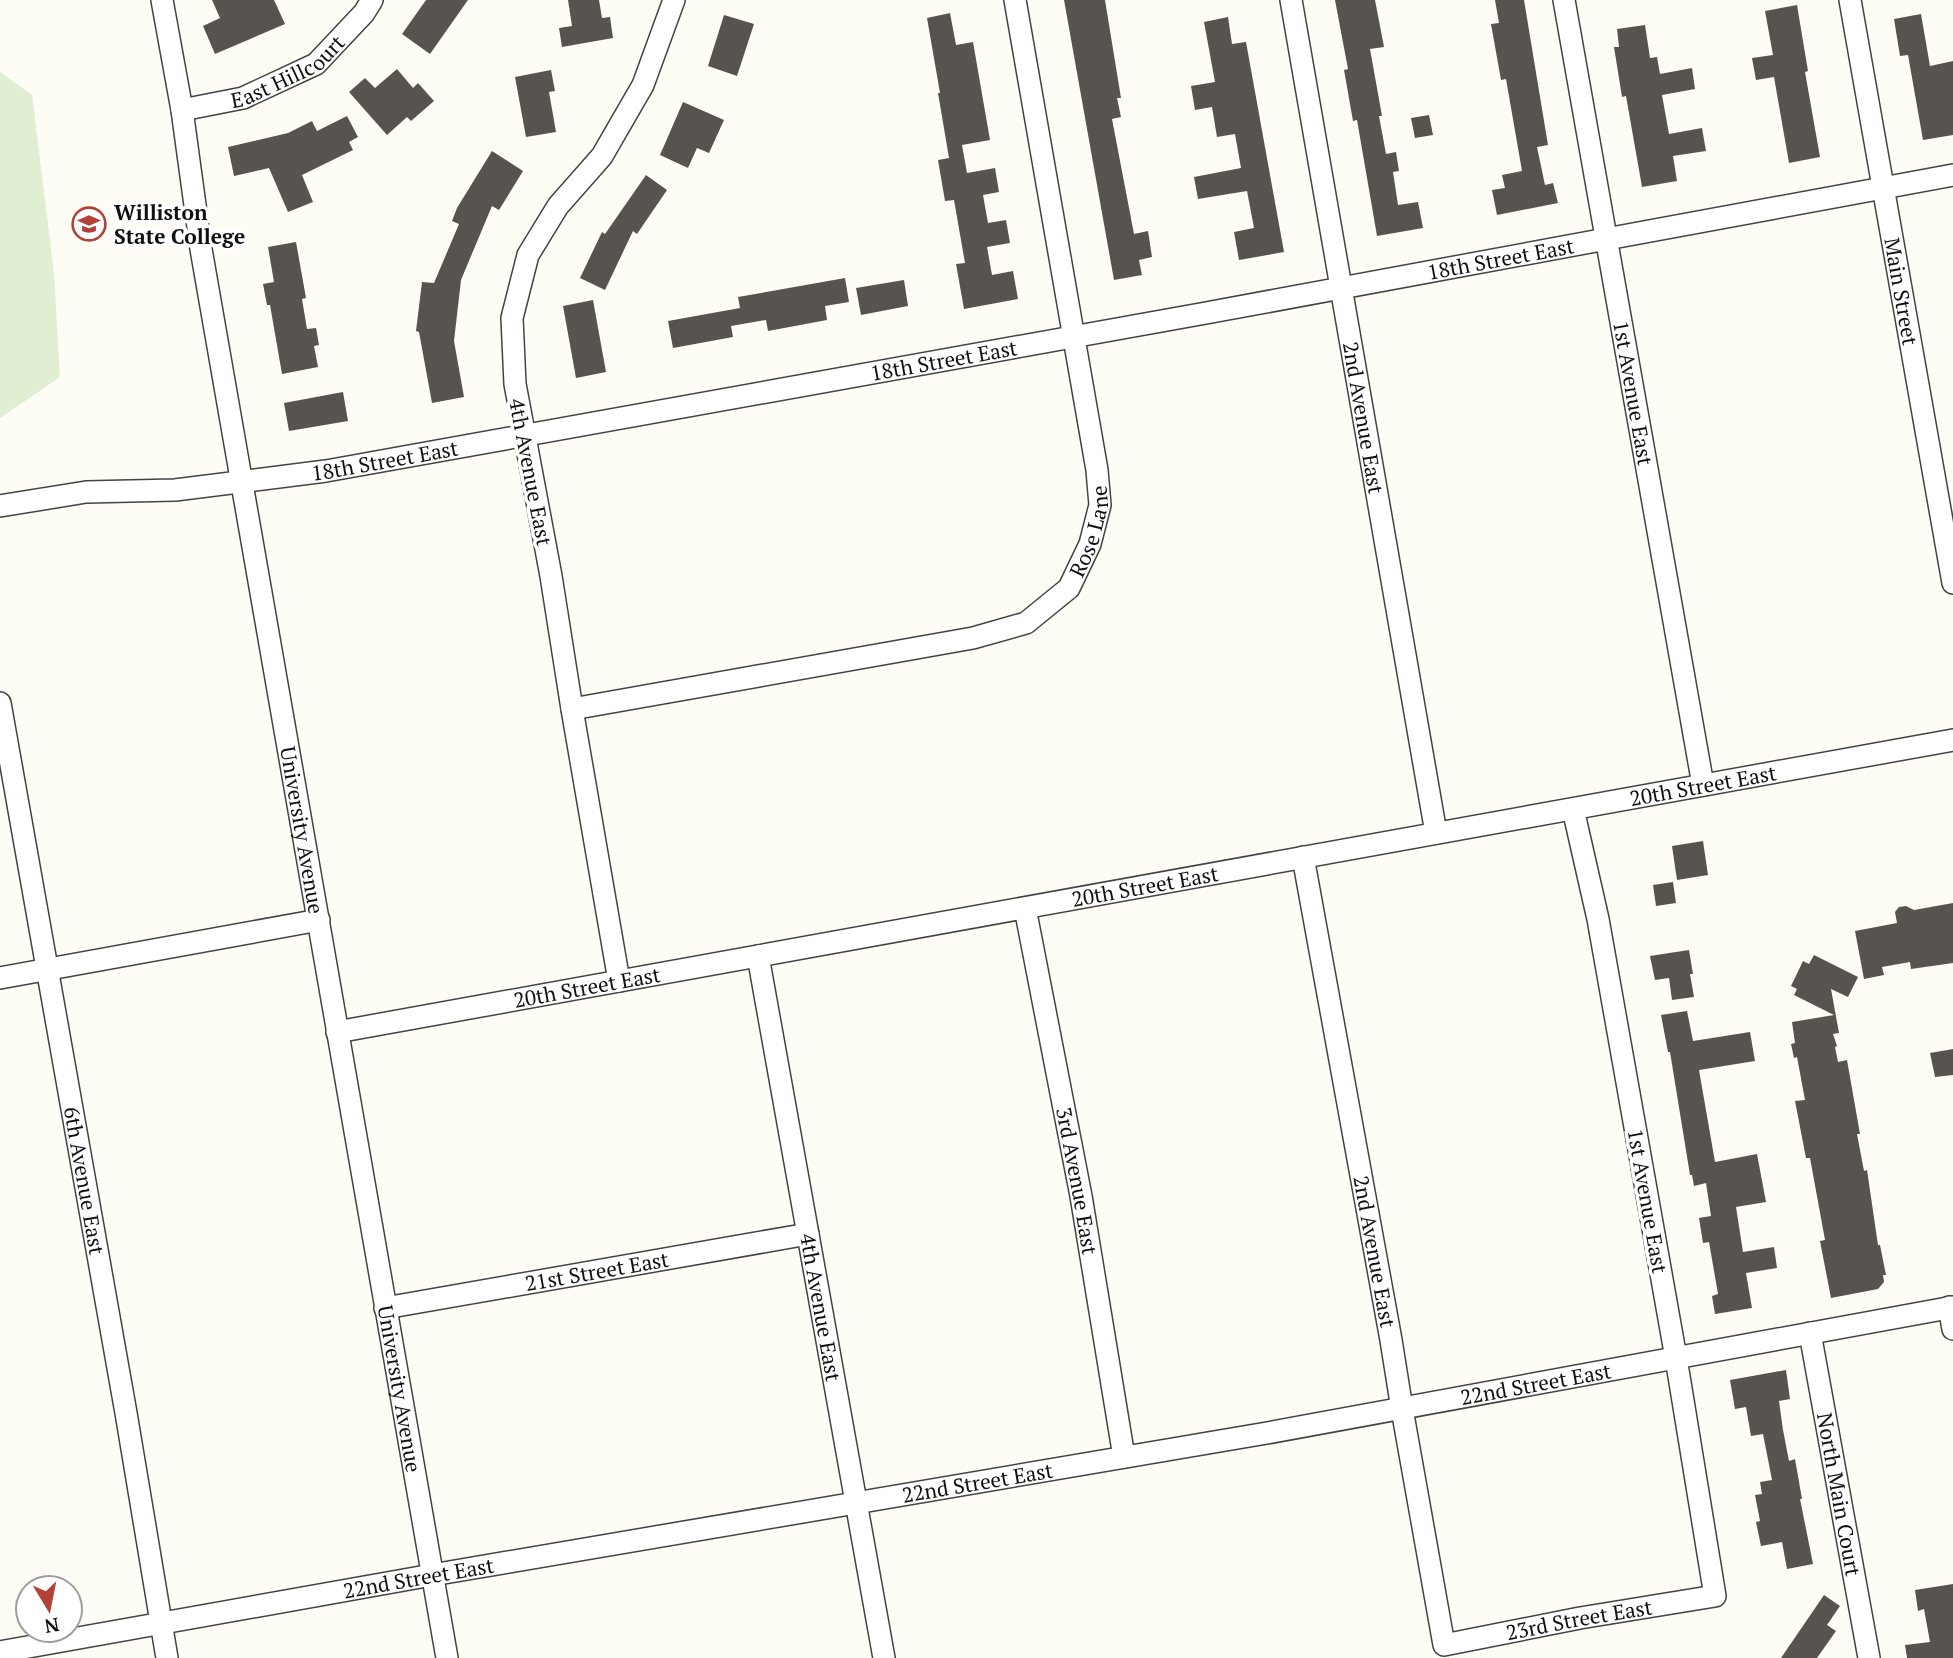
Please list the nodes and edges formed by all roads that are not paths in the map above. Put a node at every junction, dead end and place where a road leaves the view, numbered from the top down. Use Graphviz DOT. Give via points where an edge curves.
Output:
graph roads {
  1 [pos="162,0"];
  2 [pos="372,0"];
  3 [pos="674,0"];
  4 [pos="1015,0"];
  5 [pos="1291,0"];
  6 [pos="1564,0"];
  7 [pos="1850,0"];
  8 [pos="182,110"];
  9 [pos="1953,175"];
  10 [pos="1883,188"];
  11 [pos="1606,239"];
  12 [pos="1342,288"];
  13 [pos="1074,337"];
  14 [pos="524,435"];
  15 [pos="242,482"];
  16 [pos="0,506"];
  17 [pos="1953,583"];
  18 [pos="0,703"];
  19 [pos="572,709"];
  20 [pos="1953,740"];
  21 [pos="1703,785"];
  22 [pos="1573,809"];
  23 [pos="1436,833"];
  24 [pos="1303,858"];
  25 [pos="1025,908"];
  26 [pos="319,920"];
  27 [pos="758,956"];
  28 [pos="47,970"];
  29 [pos="0,978"];
  30 [pos="619,981"];
  31 [pos="338,1032"];
  32 [pos="808,1234"];
  33 [pos="1951,1307"];
  34 [pos="385,1308"];
  35 [pos="1953,1329"];
  36 [pos="1810,1333"];
  37 [pos="1676,1358"];
  38 [pos="1402,1409"];
  39 [pos="1125,1457"];
  40 [pos="857,1503"];
  41 [pos="432,1575"];
  42 [pos="1716,1595"];
  43 [pos="161,1622"];
  44 [pos="1444,1645"];
  45 [pos="0,1652"];
  46 [pos="167,1658"];
  47 [pos="447,1658"];
  48 [pos="884,1658"];
  49 [pos="1869,1658"];
  1 -- 8 [label="street, University Avenue"];
  2 -- 8 [label="street, East Hillcourt" via="316,64 243,98"];
  3 -- 14 [label="street, 4th Avenue East" via="643,85 601,156 558,206 528,256 512,318 515,384"];
  4 -- 13 [label="street, Rose Lane"];
  5 -- 12 [label="street, 2nd Avenue East"];
  6 -- 11 [label="street, 1st Avenue East"];
  7 -- 10 [label="street, Main Street"];
  8 -- 15 [label="street, University Avenue"];
  9 -- 10 [label="street, 18th Street East"];
  10 -- 11 [label="street, 18th Street East"];
  10 -- 17 [label="street, Main Street"];
  11 -- 12 [label="street, 18th Street East"];
  11 -- 21 [label="street, 1st Avenue East"];
  12 -- 13 [label="street, 18th Street East"];
  12 -- 23 [label="street, 2nd Avenue East"];
  13 -- 14 [label="street, 18th Street East"];
  13 -- 19 [label="street, Rose Lane" via="1100,505 1090,544 1069,588 1026,623 973,638"];
  14 -- 15 [label="street, 18th Street East"];
  14 -- 19 [label="street, 4th Avenue East"];
  15 -- 16 [label="street, 18th Street East" via="176,490 86,492"];
  15 -- 26 [label="street, University Avenue"];
  18 -- 28 [label="street, 6th Avenue East"];
  19 -- 30 [label="street, 4th Avenue East"];
  20 -- 21 [label="street, 20th Street East"];
  21 -- 22 [label="street, 20th Street East"];
  22 -- 23 [label="street, 20th Street East"];
  22 -- 37 [label="street, 1st Avenue East" via="1598,919"];
  23 -- 24 [label="street, 20th Street East"];
  24 -- 25 [label="street, 20th Street East"];
  24 -- 38 [label="street, 2nd Avenue East"];
  25 -- 27 [label="street, 20th Street East"];
  25 -- 39 [label="street, 3rd Avenue East"];
  26 -- 28 [label="street"];
  26 -- 31 [label="street, University Avenue"];
  27 -- 30 [label="street, 20th Street East"];
  27 -- 32 [label="street, 4th Avenue East"];
  28 -- 29 [label="street"];
  28 -- 43 [label="street, 6th Avenue East"];
  30 -- 31 [label="street, 20th Street East"];
  31 -- 34 [label="street, University Avenue"];
  32 -- 34 [label="street, 21st Street East"];
  32 -- 40 [label="street, 4th Avenue East"];
  33 -- 35 [label="street"];
  33 -- 36 [label="street, 22nd Street East"];
  34 -- 41 [label="street, University Avenue"];
  36 -- 37 [label="street, 22nd Street East"];
  36 -- 49 [label="street, North Main Court"];
  37 -- 38 [label="street, 22nd Street East"];
  37 -- 42 [label="street, 1st Avenue East"];
  38 -- 39 [label="street, 22nd Street East"];
  38 -- 44 [label="street, 2nd Avenue East"];
  39 -- 40 [label="street, 22nd Street East"];
  40 -- 41 [label="street, 22nd Street East"];
  40 -- 48 [label="street, 4th Avenue East"];
  41 -- 43 [label="street, 22nd Street East"];
  41 -- 47 [label="street, University Avenue"];
  42 -- 44 [label="street, 23rd Street East"];
  43 -- 45 [label="street, 22nd Street East"];
  43 -- 46 [label="street, 6th Avenue East"];
}
